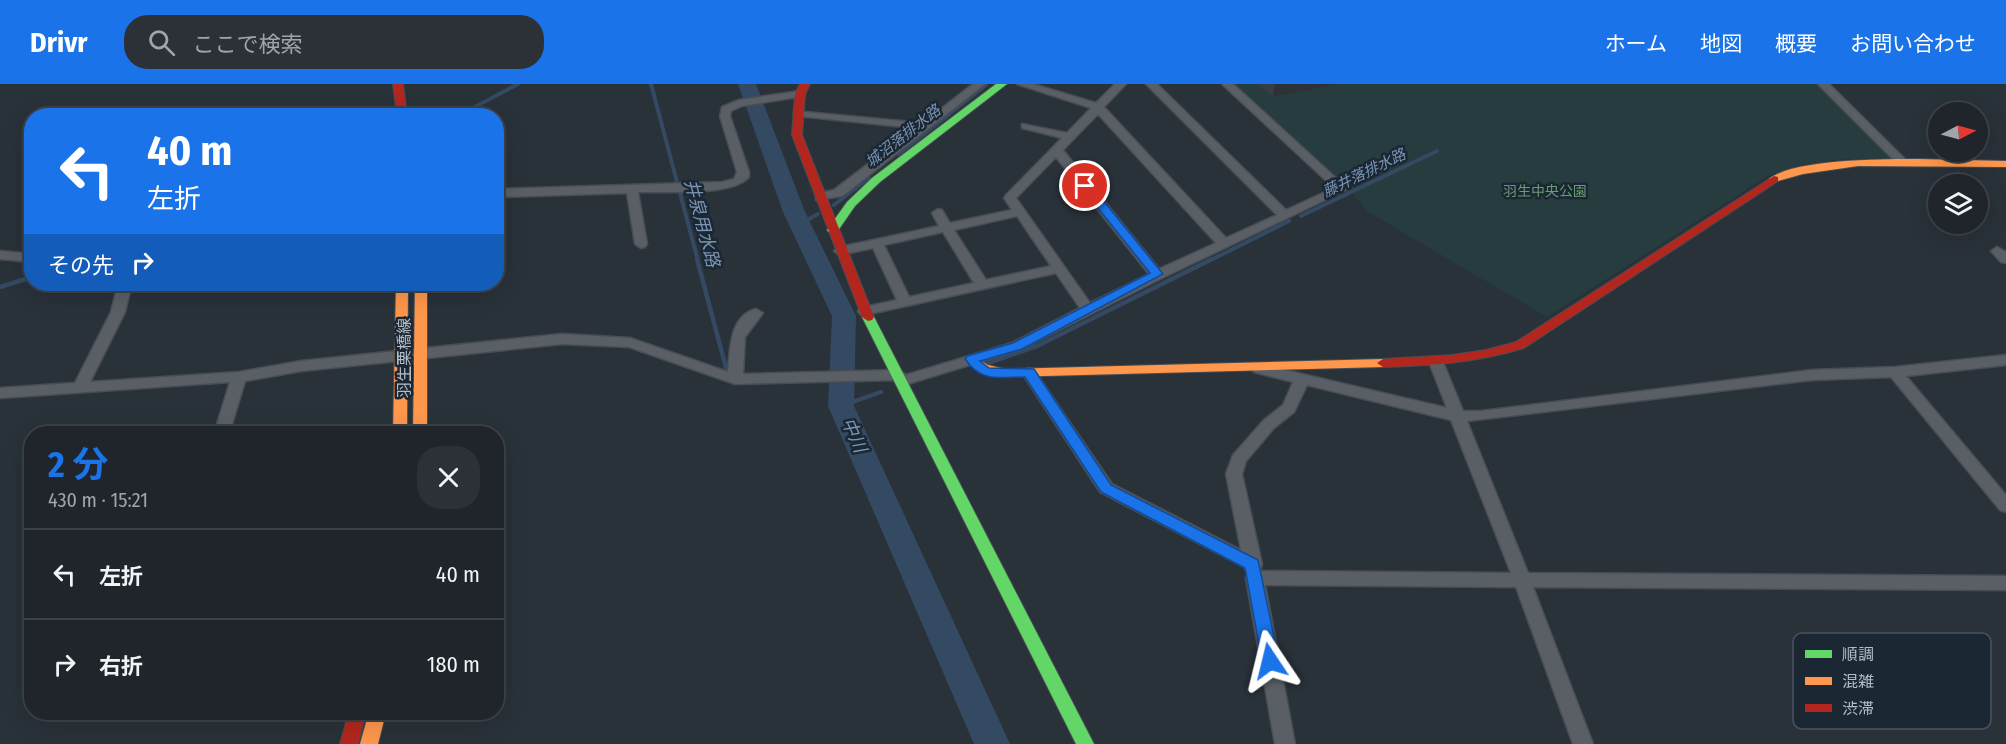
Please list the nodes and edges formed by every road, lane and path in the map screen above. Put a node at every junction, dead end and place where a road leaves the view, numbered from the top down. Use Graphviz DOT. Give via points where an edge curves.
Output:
graph roads {
  1 [pos="398,84"];
  2 [pos="411,84"];
  3 [pos="765,84"];
  4 [pos="980,84"];
  5 [pos="1022,84"];
  6 [pos="1121,84"];
  7 [pos="1151,84"];
  8 [pos="1227,84"];
  9 [pos="1823,84"];
  10 [pos="998,85"];
  11 [pos="802,89"];
  12 [pos="767,98"];
  13 [pos="1098,107"];
  14 [pos="401,108"];
  15 [pos="414,108"];
  16 [pos="798,113"];
  17 [pos="925,126"];
  18 [pos="1026,126"];
  19 [pos="1069,137"];
  20 [pos="1057,150"];
  21 [pos="1902,162"];
  22 [pos="2006,164"];
  23 [pos="632,189"];
  24 [pos="504,193"];
  25 [pos="820,197"];
  26 [pos="1020,212"];
  27 [pos="938,213"];
  28 [pos="1285,216"];
  29 [pos="947,228"];
  30 [pos="833,230"];
  31 [pos="877,243"];
  32 [pos="641,244"];
  33 [pos="1224,244"];
  34 [pos="840,251"];
  35 [pos="0,255"];
  36 [pos="24,257"];
  37 [pos="1059,268"];
  38 [pos="1157,274"];
  39 [pos="982,285"];
  40 [pos="123,291"];
  41 [pos="402,291"];
  42 [pos="421,291"];
  43 [pos="905,303"];
  44 [pos="865,311"];
  45 [pos="1089,311"];
  46 [pos="756,313"];
  47 [pos="422,354"];
  48 [pos="400,356"];
  49 [pos="971,359"];
  50 [pos="2006,360"];
  51 [pos="1436,362"];
  52 [pos="1246,366"];
  53 [pos="1029,372"];
  54 [pos="1895,372"];
  55 [pos="239,377"];
  56 [pos="900,378"];
  57 [pos="735,379"];
  58 [pos="1302,379"];
  59 [pos="80,388"];
  60 [pos="0,393"];
  61 [pos="1458,416"];
  62 [pos="224,426"];
  63 [pos="400,426"];
  64 [pos="420,426"];
  65 [pos="2006,506"];
  66 [pos="1254,571"];
  67 [pos="1522,580"];
  68 [pos="2006,583"];
  69 [pos="356,720"];
  70 [pos="376,720"];
  71 [pos="349,744"];
  72 [pos="369,744"];
  73 [pos="1085,744"];
  74 [pos="1285,744"];
  75 [pos="1583,744"];
  1 -- 14 [label="street"];
  2 -- 15 [label="street"];
  3 -- 12 [label="street"];
  4 -- 17 [label="street"];
  5 -- 13 [label="street"];
  6 -- 13 [label="street"];
  7 -- 28 [label="street"];
  8 -- 28 [label="street" via="1342,189"];
  9 -- 21 [label="street"];
  10 -- 30 [label="street" via="876,180 851,204"];
  11 -- 12 [label="street"];
  11 -- 16 [label="street"];
  12 -- 23 [label="street" via="739,103 724,112 743,172 738,181 723,186"];
  13 -- 19 [label="street"];
  13 -- 33 [label="street"];
  16 -- 17 [label="street"];
  16 -- 25 [label="street" via="797,135"];
  17 -- 25 [label="street" via="838,193"];
  18 -- 19 [label="street"];
  19 -- 20 [label="street"];
  20 -- 26 [label="street" via="1010,198"];
  20 -- 38 [label="street"];
  21 -- 22 [label="street"];
  21 -- 51 [label="street" via="1808,168 1774,179 1520,345 1491,355"];
  23 -- 24 [label="street"];
  23 -- 32 [label="street"];
  25 -- 30 [label="street"];
  26 -- 29 [label="street"];
  26 -- 37 [label="street"];
  27 -- 29 [label="street"];
  28 -- 33 [label="street"];
  29 -- 31 [label="street"];
  29 -- 39 [label="street"];
  30 -- 34 [label="street"];
  31 -- 34 [label="street"];
  31 -- 43 [label="street"];
  33 -- 38 [label="street"];
  34 -- 44 [label="street"];
  35 -- 36 [label="street"];
  37 -- 39 [label="street"];
  37 -- 45 [label="street"];
  38 -- 45 [label="street"];
  39 -- 43 [label="street"];
  40 -- 59 [label="street" via="118,312"];
  41 -- 48 [label="street, 羽生栗橋線"];
  42 -- 47 [label="street, 羽生栗橋線"];
  43 -- 44 [label="street"];
  44 -- 56 [label="street"];
  45 -- 49 [label="street" via="1017,346"];
  46 -- 57 [label="street" via="737,337"];
  47 -- 48 [label="street"];
  47 -- 57 [label="street" via="562,339 630,344"];
  47 -- 64 [label="street, 羽生栗橋線"];
  48 -- 55 [label="street"];
  48 -- 63 [label="street, 羽生栗橋線"];
  49 -- 53 [label="street" via="987,372"];
  49 -- 56 [label="street"];
  50 -- 54 [label="street"];
  51 -- 52 [label="street"];
  51 -- 61 [label="street"];
  52 -- 53 [label="street"];
  52 -- 58 [label="street"];
  53 -- 66 [label="street" via="1106,489"];
  54 -- 61 [label="street" via="1812,375"];
  54 -- 65 [label="street"];
  55 -- 59 [label="street"];
  55 -- 62 [label="street"];
  56 -- 57 [label="street"];
  56 -- 73 [label="street"];
  58 -- 61 [label="street"];
  58 -- 66 [label="street" via="1288,408 1239,459 1234,474"];
  59 -- 60 [label="street"];
  61 -- 67 [label="street"];
  66 -- 67 [label="street"];
  66 -- 74 [label="street"];
  67 -- 68 [label="street"];
  67 -- 75 [label="street"];
  69 -- 71 [label="street"];
  70 -- 72 [label="street"];
}
